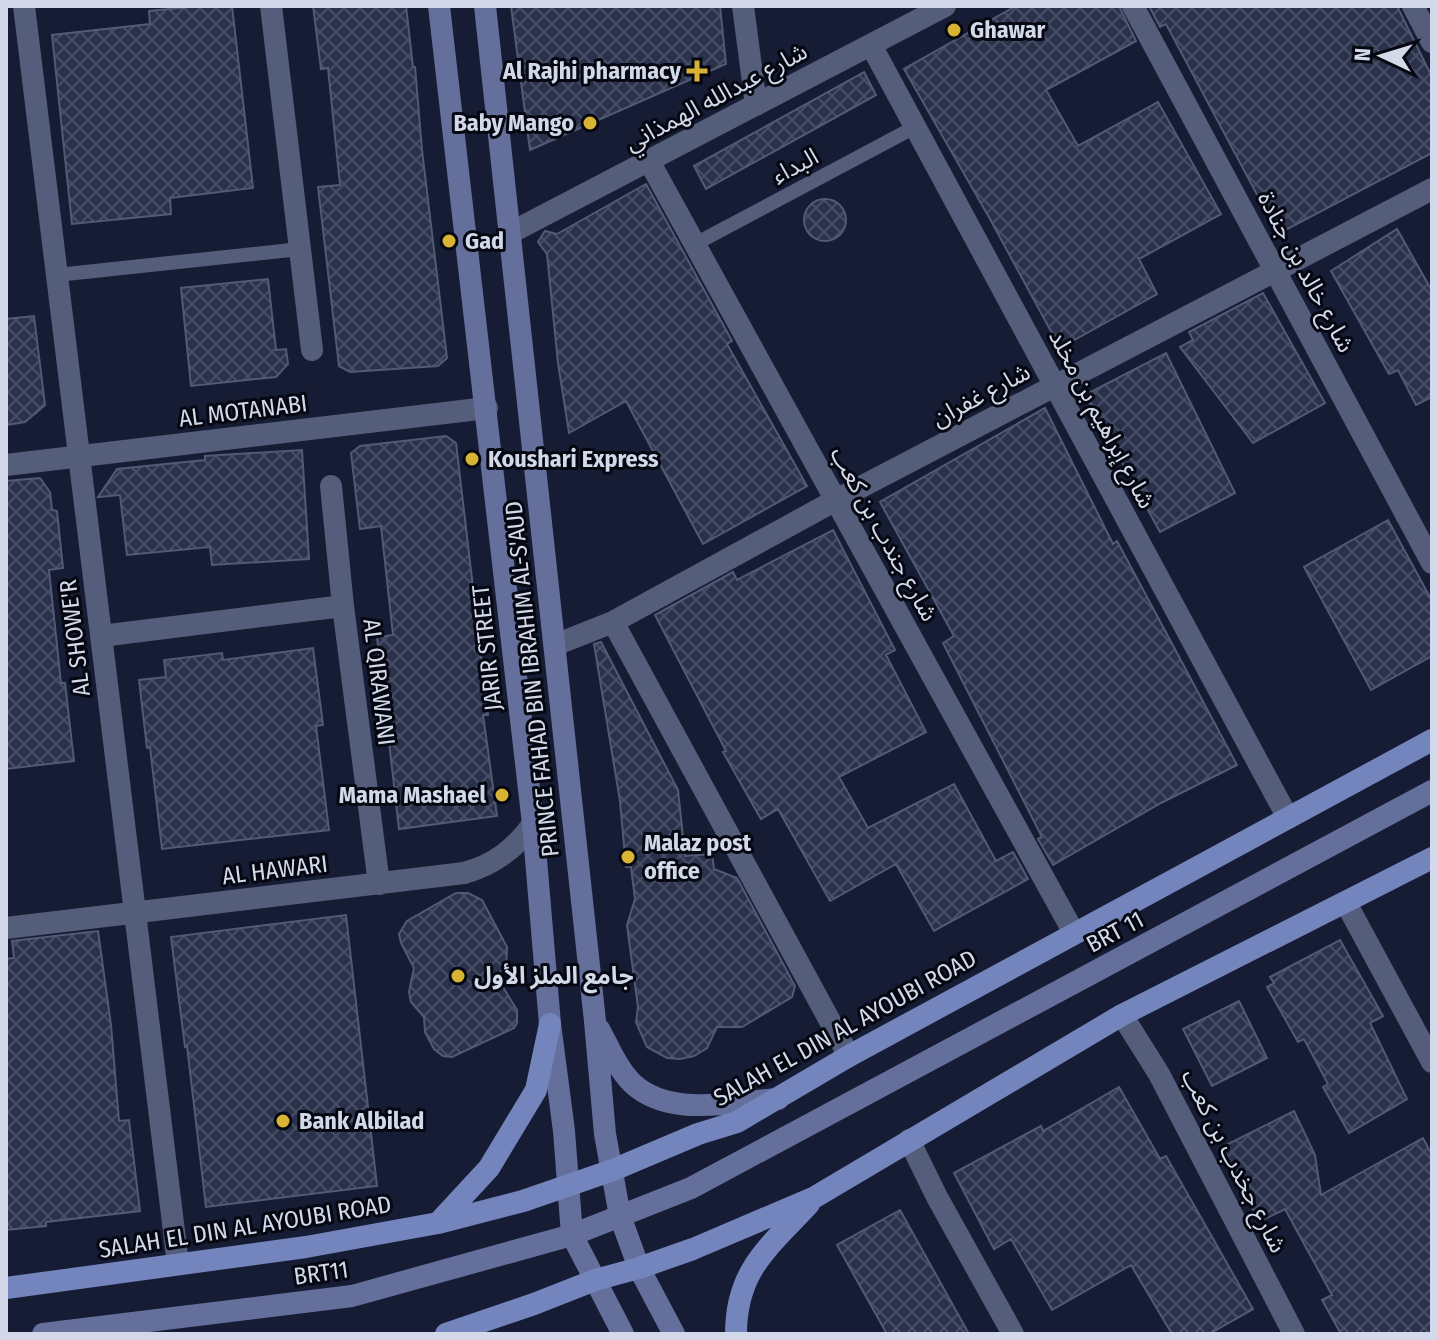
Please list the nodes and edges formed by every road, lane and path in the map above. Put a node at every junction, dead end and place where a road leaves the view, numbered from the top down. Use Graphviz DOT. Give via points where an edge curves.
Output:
graph roads {
  1 [pos="24,6"];
  2 [pos="271,6"];
  3 [pos="439,6"];
  4 [pos="485,6"];
  5 [pos="743,6"];
  6 [pos="945,6"];
  7 [pos="1133,6"];
  8 [pos="1413,6"];
  9 [pos="1432,42"];
  10 [pos="871,45"];
  11 [pos="756,105"];
  12 [pos="915,127"];
  13 [pos="649,161"];
  14 [pos="1432,189"];
  15 [pos="510,233"];
  16 [pos="695,244"];
  17 [pos="300,249"];
  18 [pos="1275,271"];
  19 [pos="57,275"];
  20 [pos="312,350"];
  21 [pos="1055,386"];
  22 [pos="487,408"];
  23 [pos="79,457"];
  24 [pos="6,465"];
  25 [pos="331,486"];
  26 [pos="836,500"];
  27 [pos="1432,563"];
  28 [pos="343,606"];
  29 [pos="613,622"];
  30 [pos="101,636"];
  31 [pos="555,645"];
  32 [pos="1432,740"];
  33 [pos="1432,791"];
  34 [pos="1288,818"];
  35 [pos="533,824"];
  36 [pos="1432,858"];
  37 [pos="379,884"];
  38 [pos="1346,903"];
  39 [pos="135,913"];
  40 [pos="6,928"];
  41 [pos="1074,933"];
  42 [pos="1122,1015"];
  43 [pos="595,1021"];
  44 [pos="550,1024"];
  45 [pos="849,1056"];
  46 [pos="1432,1062"];
  47 [pos="778,1099"];
  48 [pos="909,1140"];
  49 [pos="613,1170"];
  50 [pos="569,1187"];
  51 [pos="815,1197"];
  52 [pos="620,1216"];
  53 [pos="438,1223"];
  54 [pos="572,1235"];
  55 [pos="178,1264"];
  56 [pos="639,1268"];
  57 [pos="595,1280"];
  58 [pos="6,1288"];
  59 [pos="43,1334"];
  60 [pos="446,1334"];
  61 [pos="623,1334"];
  62 [pos="674,1334"];
  63 [pos="736,1334"];
  64 [pos="1013,1334"];
  65 [pos="1294,1334"];
  1 -- 19 [label="street, AL SHOWE'R"];
  2 -- 17 [label="street"];
  3 -- 22 [label="main road, JARIR STREET"];
  4 -- 15 [label="main road, PRINCE FAHAD BIN IBRAHIM AL-S'AUD"];
  5 -- 11 [label="street"];
  6 -- 10 [label="street, شارع عبدالله الهمذاني"];
  7 -- 18 [label="street, شارع خالد بن جنادة"];
  8 -- 9 [label="street"];
  10 -- 11 [label="street, شارع عبدالله الهمذاني"];
  10 -- 12 [label="street, شارع إبراهيم بن مخلد"];
  11 -- 13 [label="street, شارع عبدالله الهمذاني"];
  12 -- 16 [label="lane, البداء"];
  12 -- 21 [label="street, شارع إبراهيم بن مخلد"];
  13 -- 15 [label="street, شارع عبدالله الهمذاني"];
  13 -- 16 [label="street, شارع جندب بن كعب"];
  14 -- 18 [label="street, شارع غفران"];
  15 -- 31 [label="main road, PRINCE FAHAD BIN IBRAHIM AL-S'AUD"];
  16 -- 26 [label="street, شارع جندب بن كعب"];
  17 -- 19 [label="lane"];
  17 -- 20 [label="street"];
  18 -- 21 [label="street, شارع غفران"];
  18 -- 27 [label="street, شارع خالد بن جنادة"];
  19 -- 23 [label="street, AL SHOWE'R"];
  21 -- 26 [label="street, شارع غفران"];
  21 -- 34 [label="street, شارع إبراهيم بن مخلد"];
  22 -- 23 [label="street, AL MOTANABI"];
  22 -- 35 [label="main road, JARIR STREET"];
  23 -- 24 [label="street, AL MOTANABI"];
  23 -- 30 [label="street, AL SHOWE'R"];
  25 -- 28 [label="street, AL QIRAWANI"];
  26 -- 29 [label="street, شارع غفران"];
  26 -- 41 [label="street, شارع جندب بن كعب"];
  28 -- 30 [label="street"];
  28 -- 37 [label="street, AL QIRAWANI"];
  29 -- 31 [label="street, شارع غفران"];
  29 -- 45 [label="street"];
  30 -- 39 [label="street, AL SHOWE'R"];
  31 -- 43 [label="main road, PRINCE FAHAD BIN IBRAHIM AL-S'AUD"];
  32 -- 34 [label="main road, SALAH EL DIN AL AYOUBI ROAD"];
  33 -- 52 [label="main road, BRT 11" via="691,1188"];
  34 -- 41 [label="main road, SALAH EL DIN AL AYOUBI ROAD"];
  35 -- 37 [label="street, AL HAWARI" via="503,856 478,869"];
  35 -- 44 [label="main road, JARIR STREET"];
  36 -- 38 [label="main road"];
  37 -- 39 [label="street, AL HAWARI"];
  38 -- 42 [label="main road"];
  38 -- 46 [label="street"];
  39 -- 40 [label="street, AL HAWARI"];
  39 -- 55 [label="street, AL SHOWE'R"];
  41 -- 45 [label="main road, SALAH EL DIN AL AYOUBI ROAD"];
  42 -- 48 [label="main road"];
  42 -- 65 [label="street, شارع جخدب بن كعب" via="1159,1074"];
  43 -- 47 [label="main road" via="631,1082 662,1101 680,1105"];
  43 -- 49 [label="main road, PRINCE FAHAD BIN IBRAHIM AL-S'AUD"];
  44 -- 50 [label="main road, JARIR STREET"];
  44 -- 53 [label="main road" via="536,1090 489,1168"];
  45 -- 47 [label="main road, SALAH EL DIN AL AYOUBI ROAD"];
  47 -- 49 [label="main road, SALAH EL DIN AL AYOUBI ROAD" via="737,1122"];
  48 -- 51 [label="main road"];
  48 -- 64 [label="street"];
  49 -- 50 [label="main road, SALAH EL DIN AL AYOUBI ROAD"];
  49 -- 52 [label="main road, PRINCE FAHAD BIN IBRAHIM AL-S'AUD"];
  50 -- 53 [label="main road, SALAH EL DIN AL AYOUBI ROAD"];
  50 -- 54 [label="main road, JARIR STREET"];
  51 -- 56 [label="main road"];
  51 -- 63 [label="main road" via="752,1266 738,1302"];
  52 -- 54 [label="main road, BRT11"];
  52 -- 56 [label="main road, PRINCE FAHAD BIN IBRAHIM AL-S'AUD"];
  53 -- 55 [label="main road, SALAH EL DIN AL AYOUBI ROAD"];
  54 -- 57 [label="main road, JARIR STREET"];
  54 -- 59 [label="main road, BRT11" via="352,1296"];
  55 -- 58 [label="main road, SALAH EL DIN AL AYOUBI ROAD"];
  56 -- 57 [label="main road"];
  56 -- 62 [label="main road, PRINCE FAHAD BIN IBRAHIM AL-S'AUD"];
  57 -- 60 [label="main road"];
  57 -- 61 [label="main road"];
}
